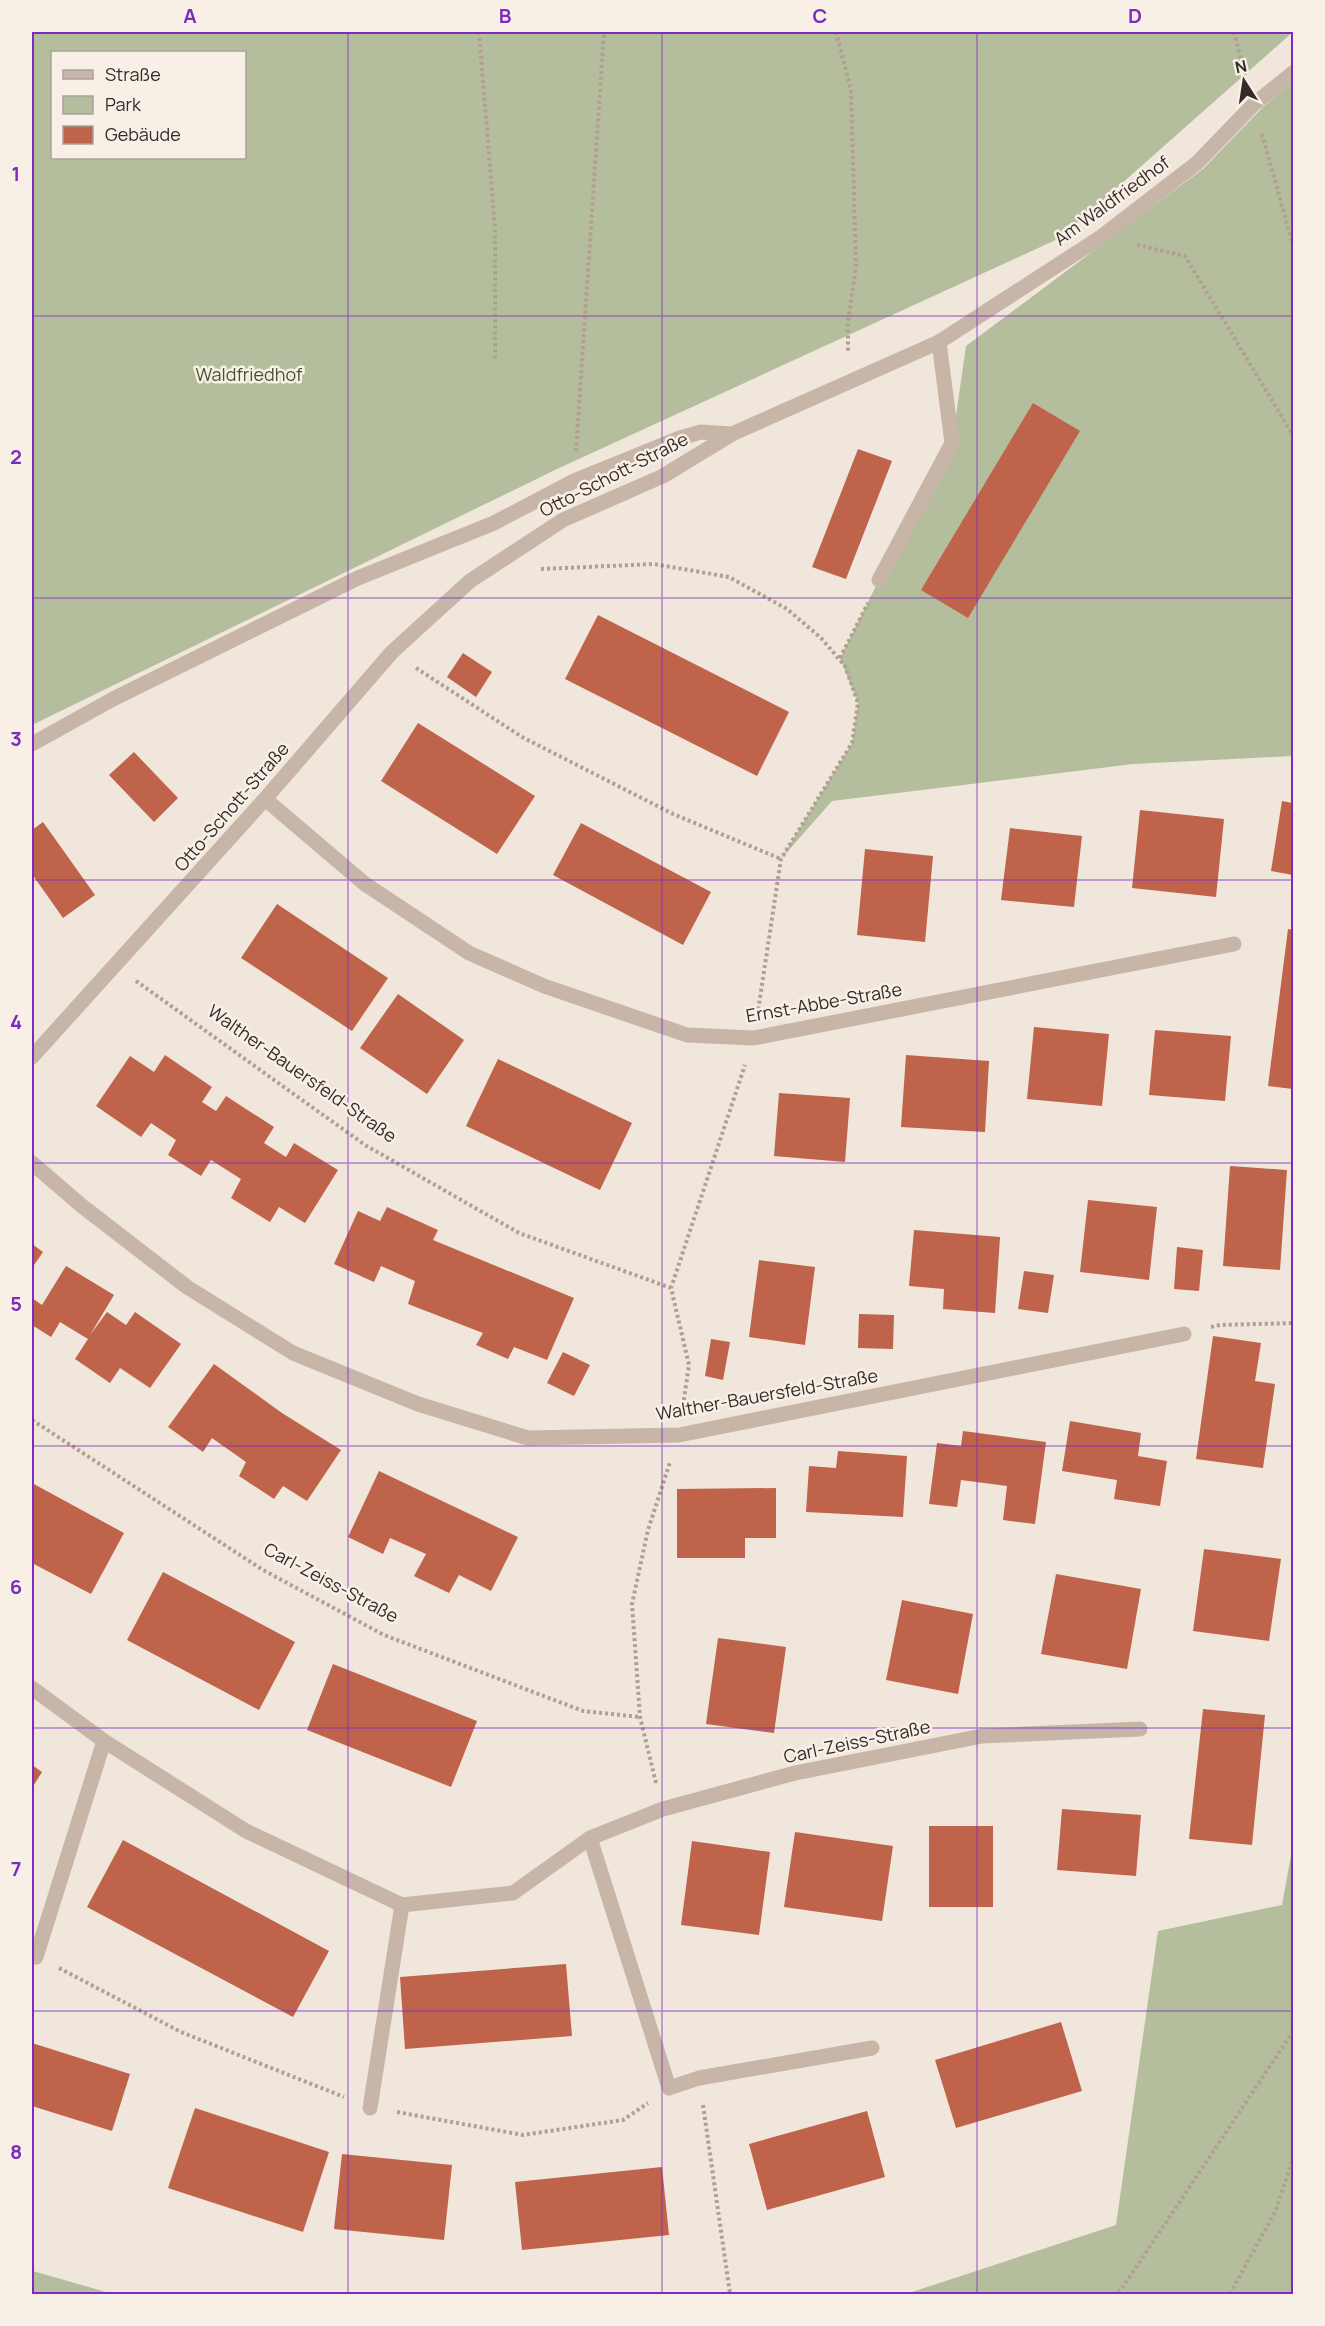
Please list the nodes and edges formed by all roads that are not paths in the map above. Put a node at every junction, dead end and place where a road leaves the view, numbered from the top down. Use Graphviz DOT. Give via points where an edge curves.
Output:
graph roads {
  1 [pos="1293,72"];
  2 [pos="939,342"];
  3 [pos="732,434"];
  4 [pos="879,580"];
  5 [pos="32,744"];
  6 [pos="266,799"];
  7 [pos="1234,944"];
  8 [pos="32,1057"];
  9 [pos="32,1163"];
  10 [pos="1184,1334"];
  11 [pos="32,1688"];
  12 [pos="1140,1729"];
  13 [pos="104,1741"];
  14 [pos="590,1838"];
  15 [pos="402,1905"];
  16 [pos="36,1957"];
  17 [pos="872,2048"];
  18 [pos="370,2108"];
  1 -- 2 [label="street, Am Waldfriedhof" via="1253,105 1197,163 1101,237"];
  2 -- 3 [label="street, Otto-Schott-Straße"];
  2 -- 4 [label="street" via="952,444"];
  3 -- 5 [label="street" via="701,432 680,438 574,481 494,523 357,578 112,699"];
  3 -- 6 [label="street, Otto-Schott-Straße" via="663,476 564,519 470,581 392,652"];
  6 -- 7 [label="street, Ernst-Abbe-Straße" via="365,884 469,953 543,986 687,1035 754,1038"];
  6 -- 8 [label="street, Otto-Schott-Straße"];
  9 -- 10 [label="street, Walther-Bauersfeld-Straße" via="187,1287 293,1353 418,1404 528,1437 679,1435"];
  11 -- 13 [label="street"];
  12 -- 14 [label="street, Carl-Zeiss-Straße" via="982,1736 795,1773 663,1809"];
  13 -- 15 [label="street" via="246,1831"];
  13 -- 16 [label="street"];
  14 -- 15 [label="street, Carl-Zeiss-Straße" via="513,1893"];
  14 -- 17 [label="street" via="669,2088 699,2078"];
  15 -- 18 [label="street"];
}
